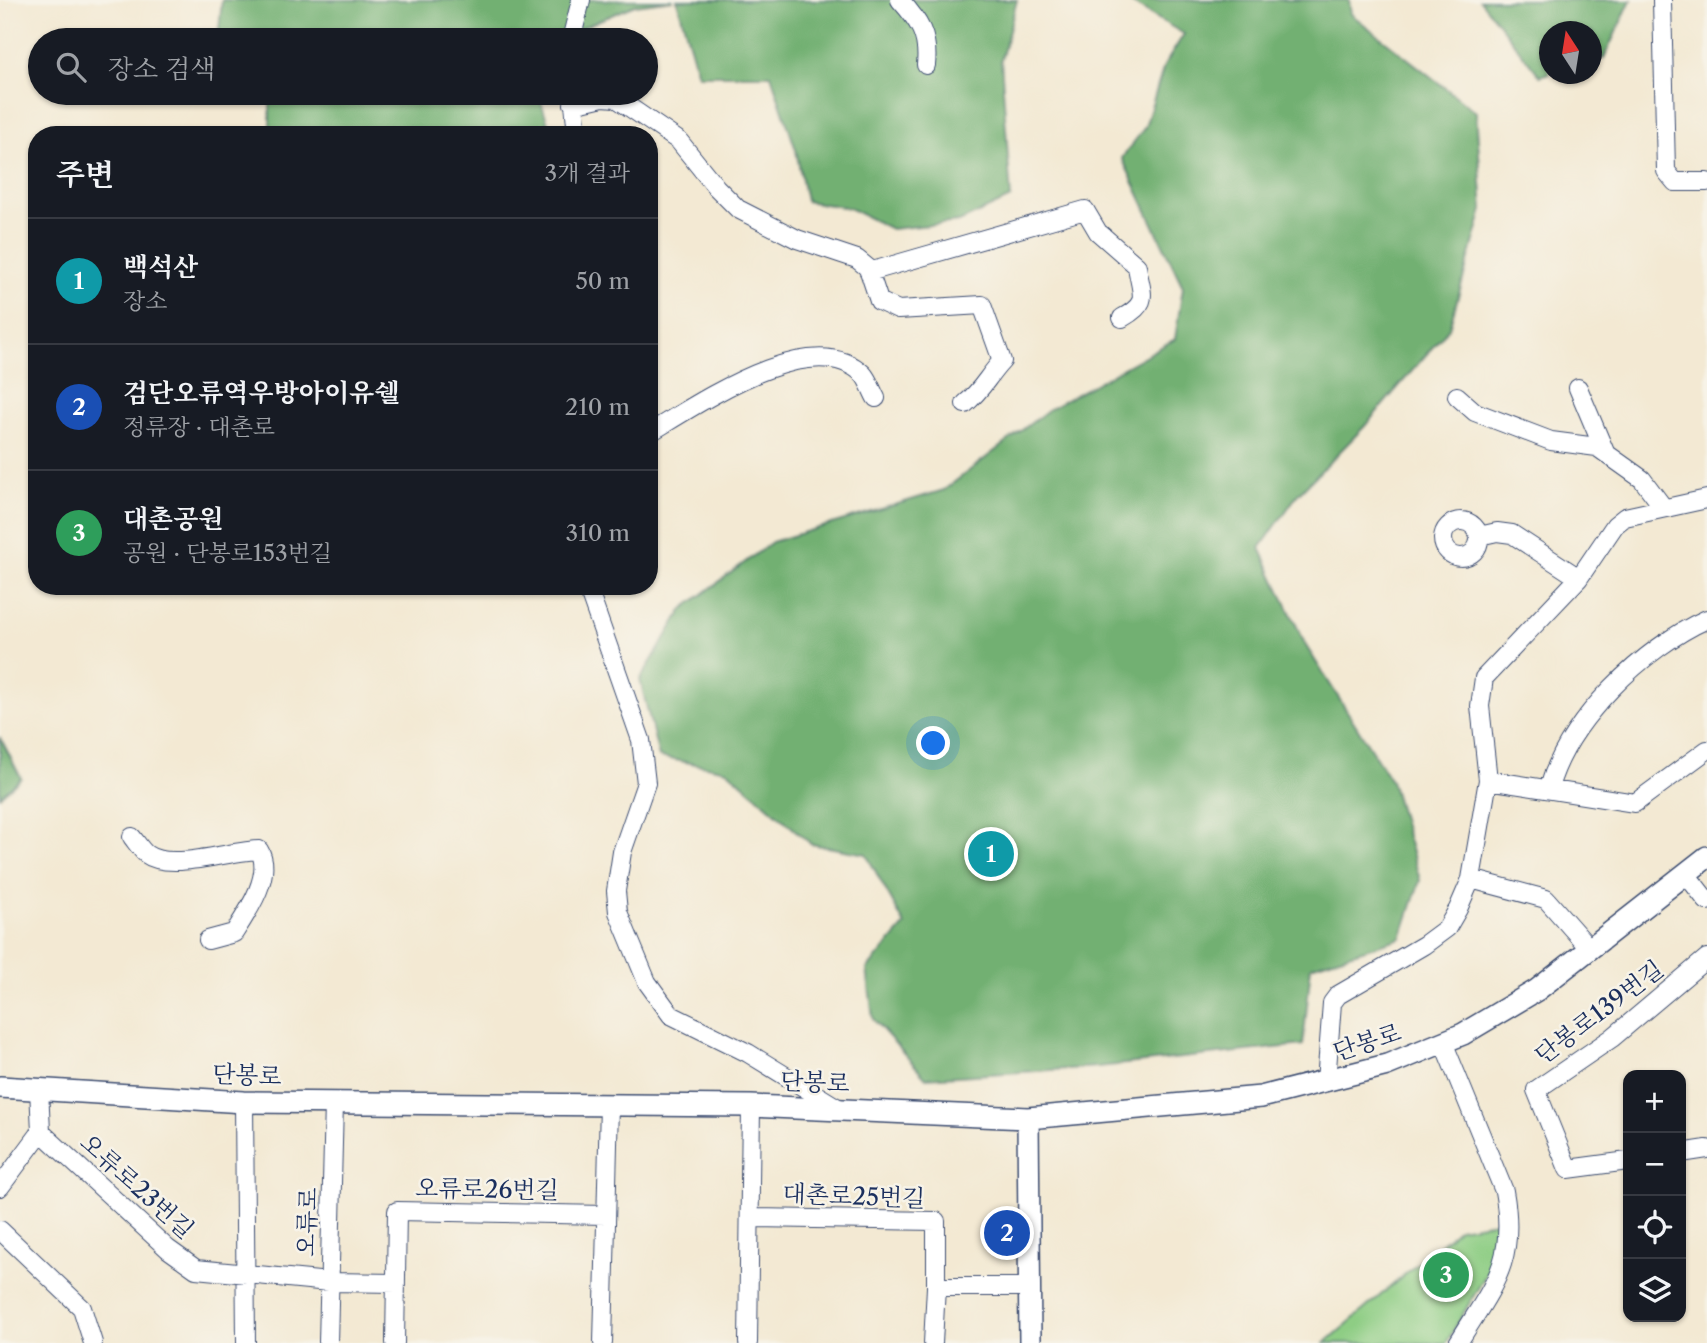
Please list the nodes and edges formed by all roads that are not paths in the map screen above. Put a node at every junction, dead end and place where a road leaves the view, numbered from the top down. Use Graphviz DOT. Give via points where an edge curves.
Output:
graph roads {
  1 [pos="567,0"];
  2 [pos="581,0"];
  3 [pos="900,0"];
  4 [pos="1662,0"];
  5 [pos="570,28"];
  6 [pos="574,28"];
  7 [pos="926,65"];
  8 [pos="574,105"];
  9 [pos="626,105"];
  10 [pos="576,126"];
  11 [pos="657,126"];
  12 [pos="658,127"];
  13 [pos="1707,182"];
  14 [pos="869,272"];
  15 [pos="1122,317"];
  16 [pos="1578,388"];
  17 [pos="1457,396"];
  18 [pos="876,398"];
  19 [pos="965,404"];
  20 [pos="658,428"];
  21 [pos="1605,452"];
  22 [pos="1707,499"];
  23 [pos="1663,507"];
  24 [pos="1479,536"];
  25 [pos="1579,578"];
  26 [pos="590,595"];
  27 [pos="1707,619"];
  28 [pos="1707,750"];
  29 [pos="1488,780"];
  30 [pos="1549,788"];
  31 [pos="132,837"];
  32 [pos="1707,857"];
  33 [pos="1686,874"];
  34 [pos="1471,879"];
  35 [pos="1707,901"];
  36 [pos="208,940"];
  37 [pos="1589,948"];
  38 [pos="1707,958"];
  39 [pos="1443,1042"];
  40 [pos="1326,1082"];
  41 [pos="0,1087"];
  42 [pos="38,1088"];
  43 [pos="244,1102"];
  44 [pos="334,1103"];
  45 [pos="609,1105"];
  46 [pos="751,1106"];
  47 [pos="841,1110"];
  48 [pos="1028,1118"];
  49 [pos="41,1132"];
  50 [pos="1707,1149"];
  51 [pos="1686,1152"];
  52 [pos="1623,1162"];
  53 [pos="0,1187"];
  54 [pos="606,1215"];
  55 [pos="750,1218"];
  56 [pos="0,1230"];
  57 [pos="246,1274"];
  58 [pos="330,1282"];
  59 [pos="396,1283"];
  60 [pos="936,1287"];
  61 [pos="1029,1287"];
  62 [pos="93,1343"];
  63 [pos="246,1343"];
  64 [pos="328,1343"];
  65 [pos="396,1343"];
  66 [pos="603,1343"];
  67 [pos="748,1343"];
  68 [pos="933,1343"];
  69 [pos="1030,1343"];
  70 [pos="1458,1343"];
  1 -- 5 [label="street"];
  2 -- 6 [label="street"];
  3 -- 7 [label="street" via="923,28"];
  4 -- 13 [label="street" via="1666,172 1675,182"];
  8 -- 10 [label="street"];
  9 -- 11 [label="street"];
  12 -- 14 [label="street" via="679,141 738,209 797,239 857,258"];
  14 -- 15 [label="street" via="1085,210 1098,232 1137,266 1142,303"];
  14 -- 19 [label="street" via="879,301 887,308 982,305 1002,361 983,389"];
  16 -- 21 [label="street"];
  17 -- 21 [label="street" via="1475,412 1550,441 1587,443"];
  18 -- 20 [label="street" via="863,374 836,359 800,360 743,377"];
  21 -- 23 [label="street" via="1648,485"];
  22 -- 23 [label="street"];
  23 -- 25 [label="street" via="1625,517 1615,525"];
  24 -- 25 [label="street" via="1512,534"];
  25 -- 29 [label="street" via="1484,678 1480,706"];
  26 -- 47 [label="street" via="641,740 645,765 646,783 622,852 617,891 618,912 647,982 671,1014 748,1053"];
  27 -- 30 [label="street" via="1666,642 1602,698 1569,746"];
  28 -- 30 [label="street" via="1635,803"];
  29 -- 30 [label="street"];
  29 -- 34 [label="street"];
  31 -- 36 [label="street" via="147,855 165,859 209,859 259,850 264,858 262,873 246,915 234,933"];
  32 -- 33 [label="street, 단봉로"];
  33 -- 35 [label="street"];
  33 -- 37 [label="street, 단봉로"];
  34 -- 37 [label="street" via="1546,899"];
  34 -- 40 [label="street" via="1447,928 1332,1003"];
  37 -- 39 [label="street, 단봉로" via="1537,990"];
  38 -- 52 [label="street, 단봉로139번길" via="1612,1038 1536,1090 1568,1170"];
  39 -- 40 [label="street, 단봉로" via="1387,1065"];
  39 -- 70 [label="street" via="1504,1191 1508,1214 1502,1272"];
  40 -- 48 [label="street, 단봉로" via="1261,1097"];
  41 -- 42 [label="street, 단봉로"];
  42 -- 43 [label="street, 단봉로"];
  42 -- 49 [label="street"];
  43 -- 44 [label="street, 단봉로"];
  43 -- 57 [label="street"];
  44 -- 45 [label="street, 단봉로"];
  44 -- 58 [label="street, 오류로"];
  45 -- 46 [label="street, 단봉로"];
  45 -- 54 [label="street"];
  46 -- 47 [label="street, 단봉로"];
  46 -- 55 [label="street, 대촌로25번길"];
  47 -- 48 [label="street, 단봉로"];
  48 -- 61 [label="street"];
  49 -- 53 [label="street"];
  49 -- 57 [label="street, 오류로23번길" via="168,1249 196,1269"];
  50 -- 51 [label="street"];
  54 -- 59 [label="street, 오류로26번길" via="397,1212"];
  54 -- 66 [label="street"];
  55 -- 60 [label="street, 대촌로25번길" via="936,1221"];
  55 -- 67 [label="street, 대촌로25번길"];
  56 -- 62 [label="street" via="82,1308"];
  57 -- 58 [label="street, 오류로23번길"];
  57 -- 63 [label="street"];
  58 -- 59 [label="street"];
  58 -- 64 [label="street, 오류로"];
  59 -- 65 [label="street, 오류로26번길"];
  60 -- 61 [label="street"];
  60 -- 68 [label="street, 대촌로25번길"];
  61 -- 69 [label="street"];
}
